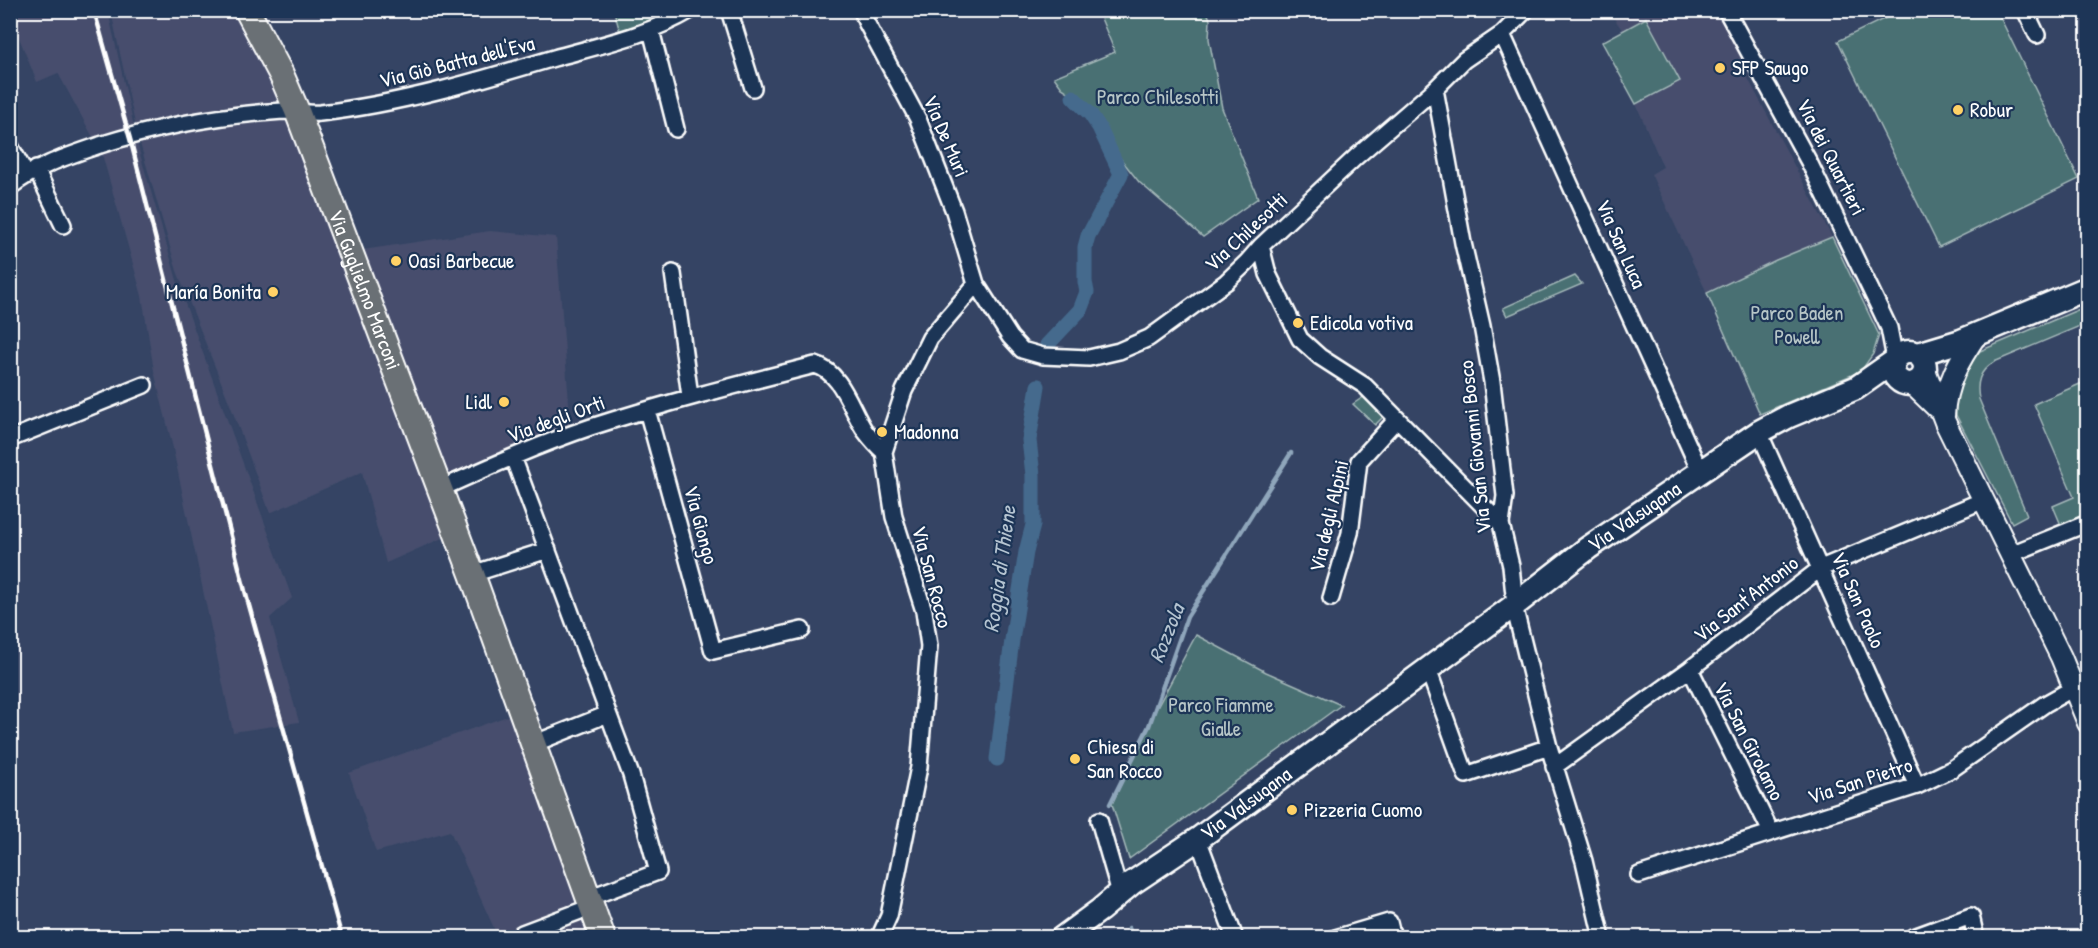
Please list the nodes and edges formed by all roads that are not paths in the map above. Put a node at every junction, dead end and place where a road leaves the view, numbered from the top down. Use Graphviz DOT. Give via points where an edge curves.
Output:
graph roads {
  1 [pos="247,10"];
  2 [pos="691,10"];
  3 [pos="729,10"];
  4 [pos="862,10"];
  5 [pos="1526,10"];
  6 [pos="1726,10"];
  7 [pos="2025,10"];
  8 [pos="651,30"];
  9 [pos="1502,34"];
  10 [pos="2037,35"];
  11 [pos="753,88"];
  12 [pos="1435,89"];
  13 [pos="297,111"];
  14 [pos="676,129"];
  15 [pos="10,146"];
  16 [pos="31,171"];
  17 [pos="10,187"];
  18 [pos="63,225"];
  19 [pos="1261,246"];
  20 [pos="673,273"];
  21 [pos="976,284"];
  22 [pos="2088,288"];
  23 [pos="1969,337"];
  24 [pos="1910,366"];
  25 [pos="144,385"];
  26 [pos="690,396"];
  27 [pos="647,410"];
  28 [pos="1942,416"];
  29 [pos="1397,419"];
  30 [pos="1759,432"];
  31 [pos="10,439"];
  32 [pos="884,452"];
  33 [pos="513,457"];
  34 [pos="1700,471"];
  35 [pos="440,489"];
  36 [pos="1984,500"];
  37 [pos="2088,523"];
  38 [pos="1501,524"];
  39 [pos="548,550"];
  40 [pos="2011,555"];
  41 [pos="1821,568"];
  42 [pos="472,574"];
  43 [pos="1331,598"];
  44 [pos="1516,604"];
  45 [pos="802,630"];
  46 [pos="1428,669"];
  47 [pos="1690,669"];
  48 [pos="2081,683"];
  49 [pos="608,714"];
  50 [pos="2088,723"];
  51 [pos="533,744"];
  52 [pos="1549,747"];
  53 [pos="1554,767"];
  54 [pos="1917,786"];
  55 [pos="1099,820"];
  56 [pos="1771,832"];
  57 [pos="1198,839"];
  58 [pos="1639,875"];
  59 [pos="1120,893"];
  60 [pos="590,903"];
  61 [pos="522,933"];
  62 [pos="603,938"];
  63 [pos="879,938"];
  64 [pos="1062,938"];
  65 [pos="1235,938"];
  66 [pos="1335,938"];
  67 [pos="1393,938"];
  68 [pos="1602,938"];
  69 [pos="1911,938"];
  70 [pos="1976,938"];
  1 -- 13 [label="main road, Via Guglielmo Marconi"];
  2 -- 8 [label="street, Via Giò Batta dell'Eva"];
  3 -- 11 [label="street"];
  4 -- 21 [label="street, Via De Muri" via="918,119 954,211"];
  5 -- 9 [label="street, Via Chilesotti"];
  6 -- 24 [label="street, Via dei Quartieri" via="1809,162"];
  7 -- 10 [label="street"];
  8 -- 13 [label="street, Via Giò Batta dell'Eva" via="440,92 316,114"];
  8 -- 14 [label="street"];
  9 -- 12 [label="street, Via Chilesotti" via="1464,60"];
  9 -- 34 [label="street, Via San Luca"];
  12 -- 19 [label="street, Via Chilesotti"];
  12 -- 38 [label="street, Via San Giovanni Bosco" via="1492,382 1505,496"];
  13 -- 16 [label="street, Via Giò Batta dell'Eva" via="214,118 137,133"];
  13 -- 35 [label="main road, Via Guglielmo Marconi"];
  15 -- 16 [label="street"];
  16 -- 17 [label="street, Via Giò Batta dell'Eva"];
  16 -- 18 [label="street"];
  19 -- 21 [label="street, Via Chilesotti" via="1226,282 1149,338 1089,358 1043,356 1022,350"];
  19 -- 29 [label="street" via="1268,274 1300,339 1365,386"];
  20 -- 26 [label="street"];
  21 -- 32 [label="street, Via San Rocco" via="930,338 904,391"];
  22 -- 23 [label="main road, Via Valsugana"];
  23 -- 24 [label="main road, Via Valsugana"];
  23 -- 28 [label="street" via="1953,373"];
  24 -- 28 [label="street, Via dei Quartieri"];
  24 -- 30 [label="main road, Via Valsugana"];
  25 -- 31 [label="street"];
  26 -- 27 [label="street, Via degli Orti"];
  26 -- 32 [label="street, Via degli Orti" via="821,366 839,384 865,430"];
  27 -- 33 [label="street, Via degli Orti"];
  27 -- 45 [label="street, Via Giongo" via="713,651"];
  28 -- 36 [label="street, Via dei Quartieri"];
  29 -- 38 [label="street"];
  29 -- 43 [label="street, Via degli Alpini" via="1359,461 1350,533"];
  30 -- 34 [label="main road, Via Valsugana"];
  30 -- 41 [label="street, Via San Paolo"];
  32 -- 63 [label="street, Via San Rocco" via="894,516 924,611 929,646 919,767 889,916"];
  33 -- 35 [label="street, Via degli Orti"];
  33 -- 39 [label="street"];
  34 -- 44 [label="main road, Via Valsugana" via="1562,567"];
  35 -- 42 [label="main road, Via Guglielmo Marconi"];
  36 -- 40 [label="street, Via dei Quartieri"];
  36 -- 41 [label="street, Via Sant'Antonio"];
  37 -- 40 [label="street"];
  38 -- 44 [label="street, Via San Giovanni Bosco"];
  39 -- 42 [label="street"];
  39 -- 49 [label="street"];
  40 -- 48 [label="street, Via dei Quartieri"];
  41 -- 47 [label="street, Via Sant'Antonio"];
  41 -- 54 [label="street, Via San Paolo"];
  42 -- 51 [label="main road, Via Guglielmo Marconi"];
  44 -- 46 [label="main road, Via Valsugana"];
  44 -- 52 [label="street, Via San Giovanni Bosco"];
  46 -- 52 [label="street" via="1466,775"];
  46 -- 57 [label="main road, Via Valsugana"];
  47 -- 53 [label="street, Via Sant'Antonio"];
  47 -- 56 [label="street, Via San Girolamo"];
  48 -- 50 [label="street, Via dei Quartieri"];
  48 -- 54 [label="street, Via San Pietro" via="1952,770"];
  49 -- 51 [label="street"];
  49 -- 60 [label="street" via="631,775 658,872"];
  51 -- 60 [label="main road, Via Guglielmo Marconi"];
  52 -- 53 [label="street, Via San Giovanni Bosco"];
  53 -- 68 [label="street, Via San Giovanni Bosco" via="1584,861"];
  54 -- 56 [label="street, Via San Pietro"];
  55 -- 59 [label="street"];
  56 -- 58 [label="street, Via San Pietro"];
  57 -- 59 [label="main road, Via Valsugana"];
  57 -- 65 [label="street"];
  59 -- 64 [label="main road, Via Valsugana"];
  60 -- 61 [label="street"];
  60 -- 62 [label="main road, Via Guglielmo Marconi"];
  66 -- 67 [label="street" via="1389,922"];
  69 -- 70 [label="street" via="1971,916"];
}
